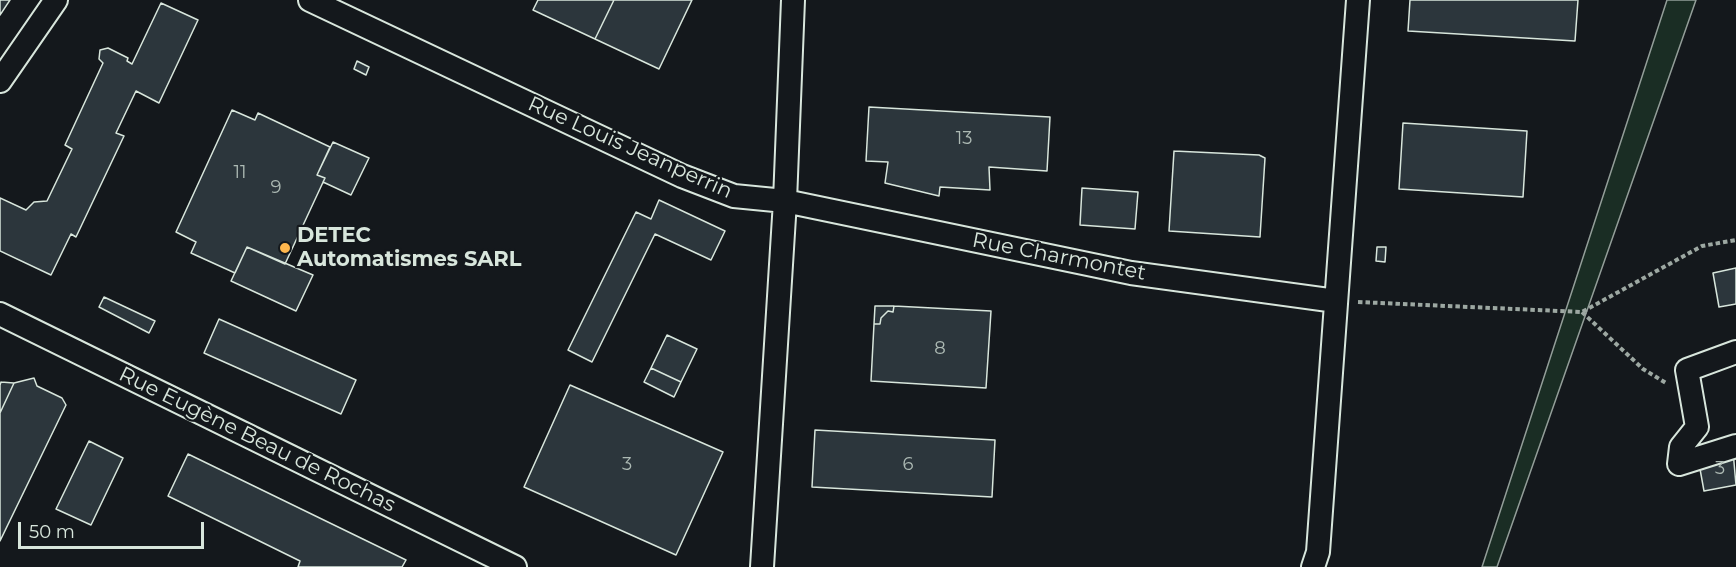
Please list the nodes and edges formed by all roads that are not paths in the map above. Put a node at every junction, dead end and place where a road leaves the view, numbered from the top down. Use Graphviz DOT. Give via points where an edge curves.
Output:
graph roads {
  1 [pos="56,0"];
  2 [pos="310,0"];
  3 [pos="793,0"];
  4 [pos="1358,0"];
  5 [pos="0,81"];
  6 [pos="785,201"];
  7 [pos="1336,301"];
  8 [pos="0,314"];
  9 [pos="1736,352"];
  10 [pos="1736,446"];
  11 [pos="515,567"];
  12 [pos="762,567"];
  13 [pos="1313,567"];
  1 -- 5 [label="street"];
  2 -- 6 [label="street, Rue Louis Jeanperrin" via="682,176 734,196"];
  3 -- 6 [label="street"];
  4 -- 7 [label="street"];
  6 -- 7 [label="street, Rue Charmontet" via="1131,273"];
  6 -- 12 [label="street"];
  7 -- 13 [label="street" via="1318,552"];
  8 -- 11 [label="street, Rue Eugène Beau de Rochas"];
  9 -- 10 [label="street" via="1687,370 1697,428 1681,447 1679,465"];
}
